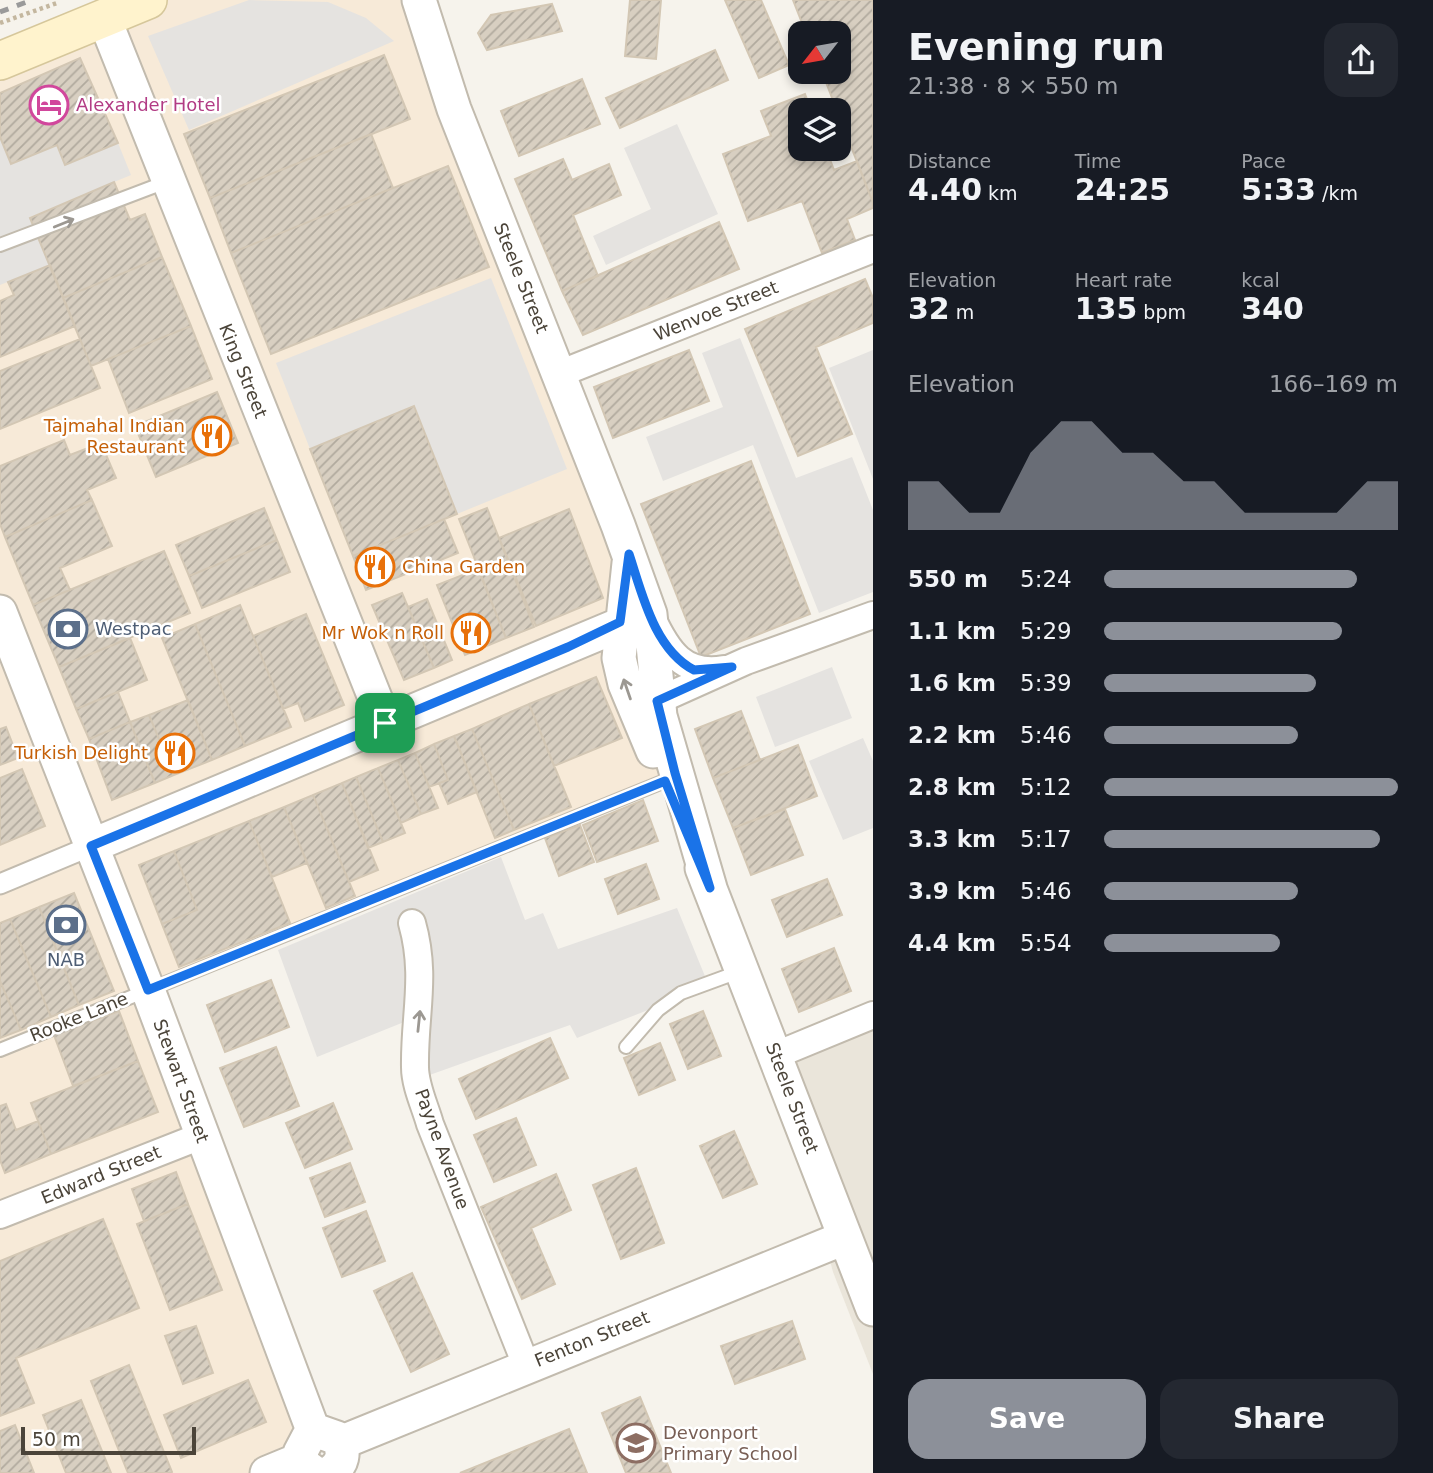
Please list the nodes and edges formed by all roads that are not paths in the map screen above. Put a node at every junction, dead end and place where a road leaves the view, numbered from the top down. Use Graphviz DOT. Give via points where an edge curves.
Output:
graph roads {
  1 [pos="148,0"];
  2 [pos="419,0"];
  3 [pos="104,18"];
  4 [pos="0,61"];
  5 [pos="168,181"];
  6 [pos="0,245"];
  7 [pos="873,248"];
  8 [pos="559,374"];
  9 [pos="0,612"];
  10 [pos="873,615"];
  11 [pos="635,618"];
  12 [pos="732,667"];
  13 [pos="657,701"];
  14 [pos="385,723"];
  15 [pos="665,781"];
  16 [pos="91,846"];
  17 [pos="0,884"];
  18 [pos="710,888"];
  19 [pos="412,923"];
  20 [pos="741,971"];
  21 [pos="148,990"];
  22 [pos="873,1015"];
  23 [pos="626,1047"];
  24 [pos="0,1050"];
  25 [pos="776,1055"];
  26 [pos="201,1136"];
  27 [pos="0,1215"];
  28 [pos="845,1238"];
  29 [pos="873,1309"];
  30 [pos="526,1365"];
  31 [pos="320,1456"];
  32 [pos="267,1473"];
  1 -- 3 [label="main road"];
  2 -- 8 [label="street, Steele Street" via="454,109"];
  3 -- 4 [label="main road"];
  3 -- 5 [label="street, King Street"];
  6 -- 5 [label="lane, one-way"];
  5 -- 14 [label="street, King Street"];
  7 -- 8 [label="street, Wenvoe Street"];
  8 -- 11 [label="street, Steele Street" via="629,554"];
  9 -- 16 [label="street, Stewart Street"];
  10 -- 12 [label="street"];
  11 -- 12 [label="street" via="689,667 706,671"];
  11 -- 13 [label="street, Steele Street"];
  11 -- 14 [label="street"];
  15 -- 11 [label="street, Steele Street, one-way" via="625,684 619,657"];
  12 -- 13 [label="street"];
  13 -- 18 [label="street, Steele Street"];
  14 -- 16 [label="street"];
  15 -- 18 [label="street, Steele Street"];
  15 -- 21 [label="lane, Rooke Lane"];
  16 -- 17 [label="street"];
  16 -- 21 [label="street, Stewart Street"];
  18 -- 20 [label="street, Steele Street"];
  30 -- 19 [label="street, Payne Avenue, one-way" via="419,1088 415,1069 422,971"];
  20 -- 23 [label="lane" via="681,993 658,1010"];
  20 -- 25 [label="street, Steele Street"];
  21 -- 24 [label="lane, Rooke Lane"];
  21 -- 26 [label="street, Stewart Street"];
  22 -- 25 [label="street"];
  25 -- 28 [label="street, Steele Street"];
  26 -- 27 [label="street, Edward Street"];
  26 -- 31 [label="street, Stewart Street"];
  28 -- 29 [label="street, Steele Street"];
  28 -- 30 [label="street, Fenton Street"];
  30 -- 31 [label="street, Fenton Street"];
  31 -- 32 [label="street, Fenton Street"];
}
